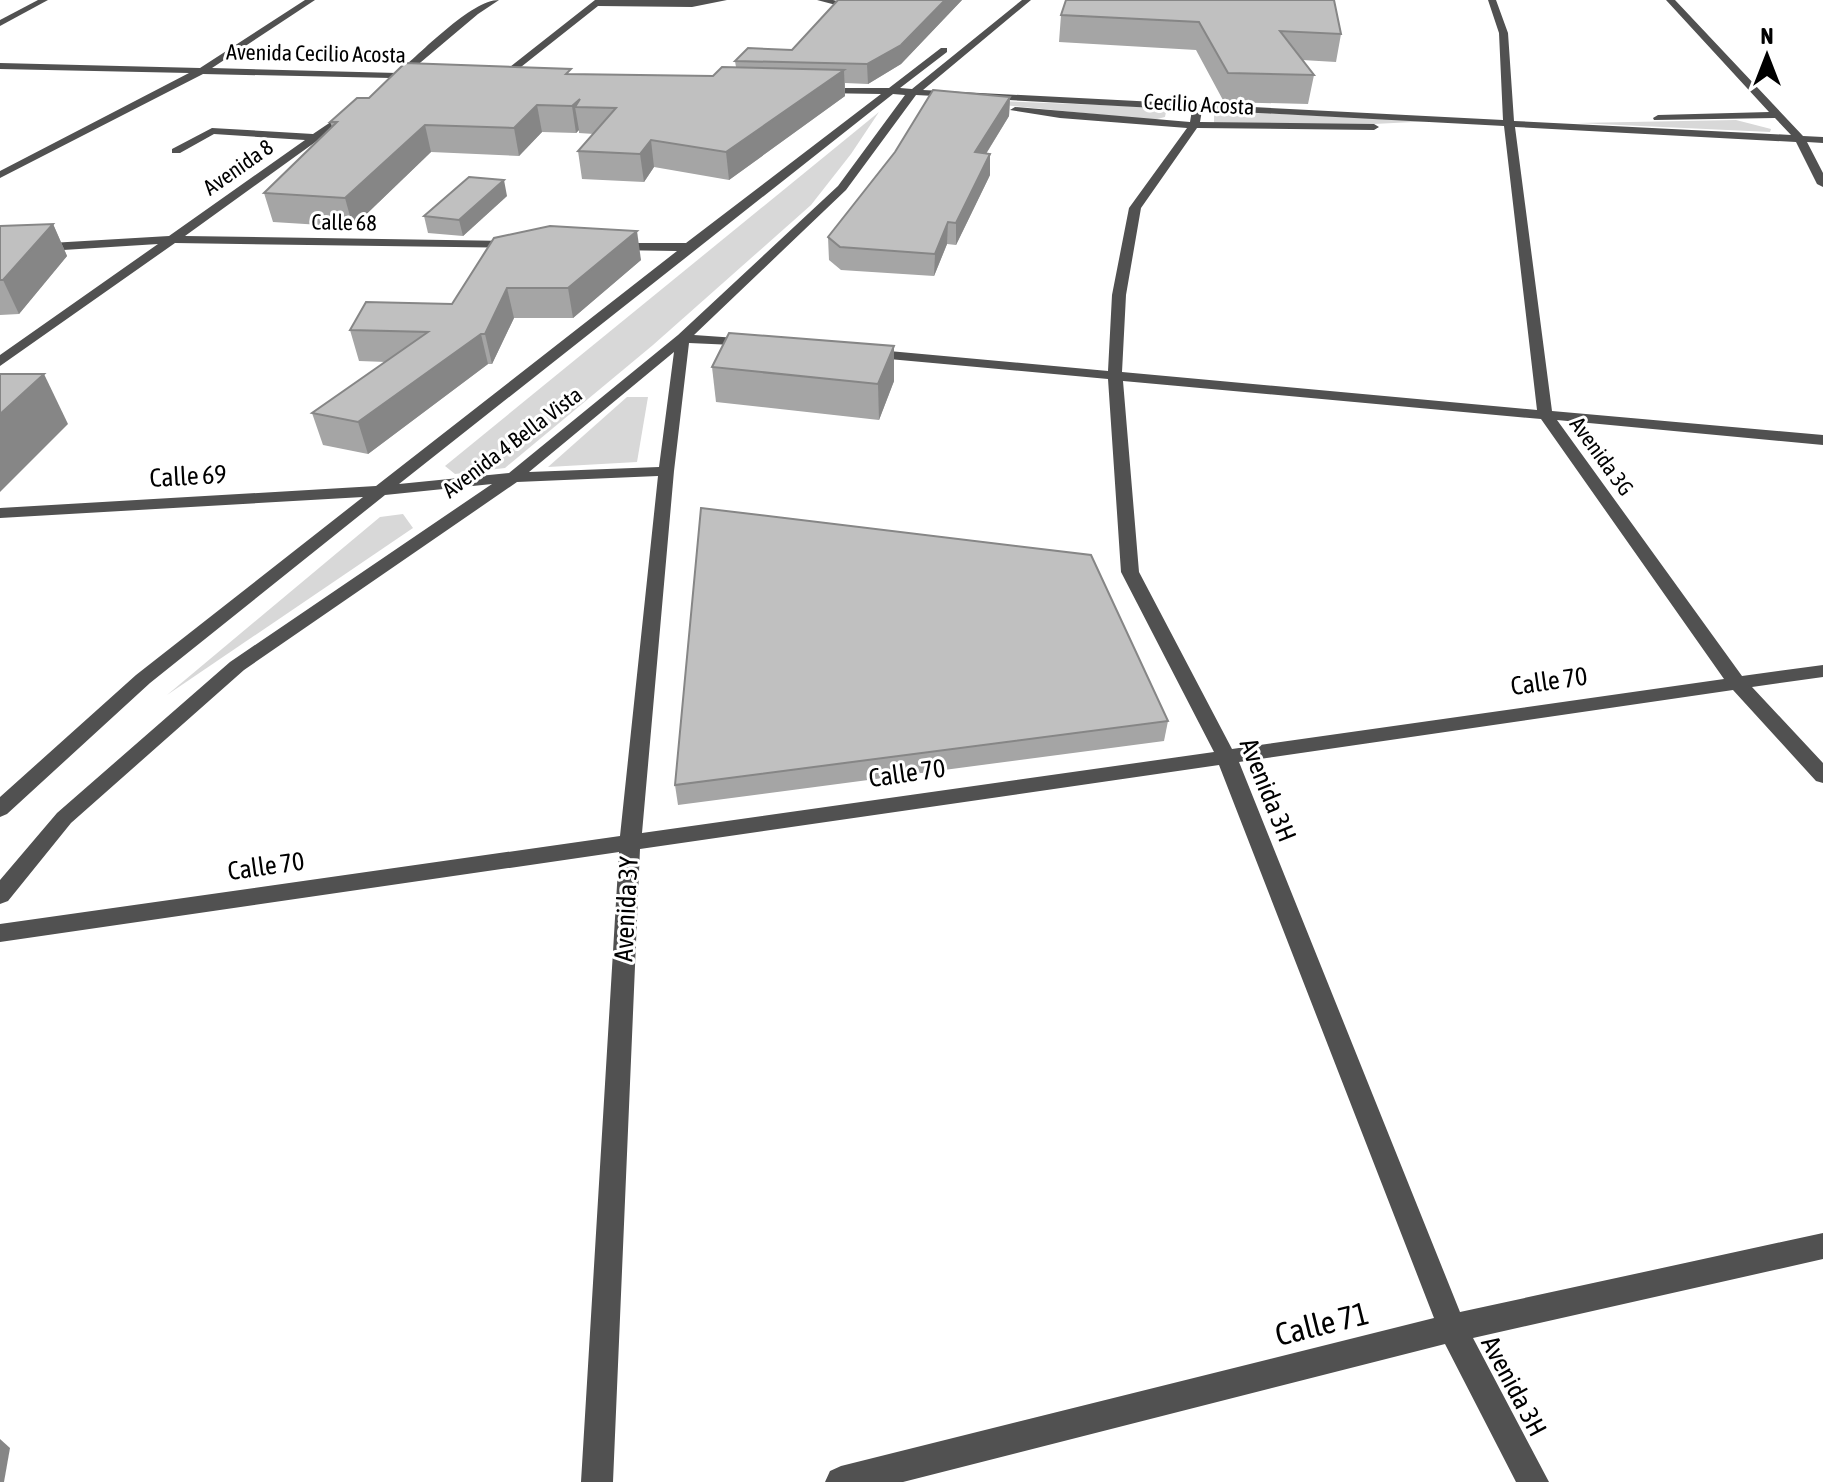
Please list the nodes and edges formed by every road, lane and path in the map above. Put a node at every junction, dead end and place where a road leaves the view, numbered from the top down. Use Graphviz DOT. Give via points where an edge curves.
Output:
graph roads {
  1 [pos="44,0"];
  2 [pos="311,0"];
  3 [pos="495,0"];
  4 [pos="723,0"];
  5 [pos="821,0"];
  6 [pos="1027,0"];
  7 [pos="1492,0"];
  8 [pos="1670,0"];
  9 [pos="598,2"];
  10 [pos="859,8"];
  11 [pos="0,23"];
  12 [pos="950,45"];
  13 [pos="0,66"];
  14 [pos="203,70"];
  15 [pos="400,75"];
  16 [pos="429,76"];
  17 [pos="485,79"];
  18 [pos="499,80"];
  19 [pos="515,80"];
  20 [pos="388,84"];
  21 [pos="809,90"];
  22 [pos="890,94"];
  23 [pos="911,95"];
  24 [pos="364,102"];
  25 [pos="1157,105"];
  26 [pos="1778,115"];
  27 [pos="1196,116"];
  28 [pos="1510,121"];
  29 [pos="1156,122"];
  30 [pos="315,137"];
  31 [pos="1799,138"];
  32 [pos="1823,140"];
  33 [pos="176,151"];
  34 [pos="0,160"];
  35 [pos="26,161"];
  36 [pos="0,175"];
  37 [pos="1823,184"];
  38 [pos="172,239"];
  39 [pos="538,245"];
  40 [pos="598,246"];
  41 [pos="689,247"];
  42 [pos="0,250"];
  43 [pos="683,338"];
  44 [pos="760,344"];
  45 [pos="853,352"];
  46 [pos="0,362"];
  47 [pos="1115,374"];
  48 [pos="1545,414"];
  49 [pos="1823,440"];
  50 [pos="666,471"];
  51 [pos="513,477"];
  52 [pos="380,491"];
  53 [pos="0,513"];
  54 [pos="1823,671"];
  55 [pos="1736,682"];
  56 [pos="1226,756"];
  57 [pos="1823,776"];
  58 [pos="0,809"];
  59 [pos="630,842"];
  60 [pos="0,895"];
  61 [pos="0,933"];
  62 [pos="1823,1246"];
  63 [pos="1452,1328"];
  64 [pos="597,1482"];
  65 [pos="841,1482"];
  66 [pos="1533,1482"];
  1 -- 11 [label="street"];
  2 -- 14 [label="street"];
  3 -- 15 [label="street"];
  4 -- 9 [label="street"];
  5 -- 10 [label="street"];
  6 -- 23 [label="street, Avenida 4 Bella Vista"];
  7 -- 28 [label="street, Avenida 3G" via="1506,44"];
  8 -- 26 [label="street"];
  9 -- 18 [label="street"];
  12 -- 22 [label="street, Avenida 4 Bella Vista"];
  13 -- 14 [label="street, Avenida Cecilio Acosta"];
  14 -- 15 [label="street, Avenida Cecilio Acosta"];
  14 -- 35 [label="street"];
  15 -- 16 [label="street, Avenida Cecilio Acosta"];
  15 -- 20 [label="street"];
  17 -- 18 [label="street"];
  18 -- 19 [label="street"];
  21 -- 22 [label="street, Cecilio Acosta"];
  22 -- 23 [label="street, Cecilio Acosta"];
  22 -- 41 [label="street, Avenida 4 Bella Vista"];
  23 -- 25 [label="street, Cecilio Acosta"];
  23 -- 29 [label="street, Cecilio Acosta"];
  23 -- 43 [label="street, Avenida 4 Bella Vista" via="842,188"];
  24 -- 30 [label="street, Avenida 8"];
  25 -- 27 [label="street, Cecilio Acosta"];
  25 -- 29 [label="street" via="1173,116"];
  26 -- 28 [label="street"];
  26 -- 31 [label="street"];
  27 -- 28 [label="street, Cecilio Acosta"];
  27 -- 28 [label="street, Cecilio Acosta" via="1314,129"];
  27 -- 29 [label="street, Cecilio Acosta"];
  27 -- 47 [label="street, Avenida 3H" via="1135,208 1119,295"];
  28 -- 31 [label="street, Cecilio Acosta"];
  28 -- 48 [label="street, Avenida 3G"];
  30 -- 33 [label="street" via="212,131"];
  30 -- 38 [label="street, Avenida 8"];
  31 -- 32 [label="street, Cecilio Acosta"];
  31 -- 37 [label="street"];
  34 -- 35 [label="street"];
  35 -- 36 [label="street"];
  38 -- 39 [label="street, Calle 68"];
  38 -- 42 [label="street, Calle 68"];
  38 -- 46 [label="street, Avenida 8"];
  40 -- 41 [label="street"];
  41 -- 52 [label="street, Avenida 4 Bella Vista"];
  43 -- 44 [label="street"];
  43 -- 50 [label="street, Avenida 3Y"];
  43 -- 51 [label="street, Avenida 4 Bella Vista"];
  45 -- 47 [label="street"];
  47 -- 48 [label="street"];
  47 -- 56 [label="street, Avenida 3H" via="1130,572"];
  48 -- 49 [label="street"];
  48 -- 55 [label="street, Avenida 3G"];
  50 -- 51 [label="street, Calle 69"];
  50 -- 59 [label="street, Avenida 3Y"];
  51 -- 52 [label="street, Calle 69"];
  51 -- 60 [label="street, Avenida 4 Bella Vista" via="237,666 64,818"];
  52 -- 53 [label="street, Calle 69"];
  52 -- 58 [label="street, Avenida 4 Bella Vista" via="143,679"];
  54 -- 55 [label="street, Calle 70"];
  55 -- 56 [label="street, Calle 70"];
  55 -- 57 [label="street, Avenida 3G"];
  56 -- 59 [label="street, Calle 70"];
  56 -- 63 [label="street, Avenida 3H"];
  59 -- 61 [label="street, Calle 70"];
  59 -- 64 [label="street, Avenida 3Y"];
  62 -- 63 [label="street, Calle 71"];
  63 -- 65 [label="street, Calle 71"];
  63 -- 66 [label="street, Avenida 3H"];
}
